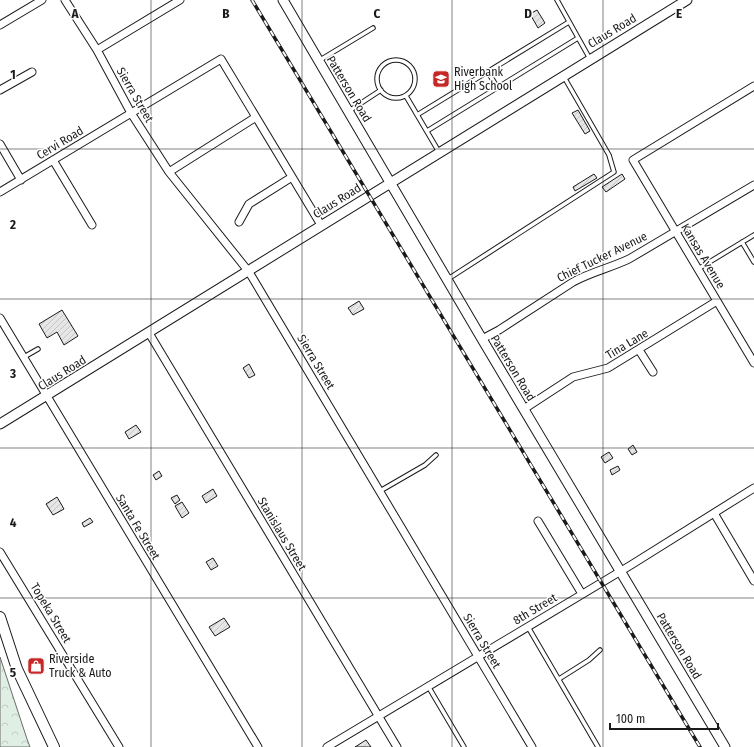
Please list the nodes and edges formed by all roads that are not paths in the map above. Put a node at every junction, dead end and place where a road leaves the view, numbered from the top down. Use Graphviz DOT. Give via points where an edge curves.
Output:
graph roads {
  1 [pos="42,0"];
  2 [pos="65,0"];
  3 [pos="180,0"];
  4 [pos="283,0"];
  5 [pos="557,0"];
  6 [pos="687,0"];
  7 [pos="570,22"];
  8 [pos="0,24"];
  9 [pos="372,28"];
  10 [pos="578,38"];
  11 [pos="97,50"];
  12 [pos="590,58"];
  13 [pos="319,60"];
  14 [pos="32,72"];
  15 [pos="488,72"];
  16 [pos="563,75"];
  17 [pos="754,86"];
  18 [pos="497,87"];
  19 [pos="0,90"];
  20 [pos="381,90"];
  21 [pos="406,96"];
  22 [pos="349,111"];
  23 [pos="131,113"];
  24 [pos="417,115"];
  25 [pos="256,117"];
  26 [pos="427,131"];
  27 [pos="0,144"];
  28 [pos="439,152"];
  29 [pos="53,160"];
  30 [pos="169,172"];
  31 [pos="292,177"];
  32 [pos="20,180"];
  33 [pos="390,182"];
  34 [pos="754,185"];
  35 [pos="0,192"];
  36 [pos="239,222"];
  37 [pos="92,225"];
  38 [pos="321,225"];
  39 [pos="675,232"];
  40 [pos="754,235"];
  41 [pos="742,242"];
  42 [pos="754,262"];
  43 [pos="698,270"];
  44 [pos="249,272"];
  45 [pos="447,280"];
  46 [pos="717,301"];
  47 [pos="0,318"];
  48 [pos="149,333"];
  49 [pos="482,339"];
  50 [pos="38,349"];
  51 [pos="639,350"];
  52 [pos="24,357"];
  53 [pos="754,364"];
  54 [pos="653,372"];
  55 [pos="47,396"];
  56 [pos="524,409"];
  57 [pos="0,424"];
  58 [pos="436,455"];
  59 [pos="754,488"];
  60 [pos="380,491"];
  61 [pos="714,513"];
  62 [pos="538,521"];
  63 [pos="0,552"];
  64 [pos="620,571"];
  65 [pos="754,581"];
  66 [pos="582,594"];
  67 [pos="0,617"];
  68 [pos="528,626"];
  69 [pos="600,650"];
  70 [pos="478,656"];
  71 [pos="559,679"];
  72 [pos="428,686"];
  73 [pos="378,716"];
  74 [pos="54,747"];
  75 [pos="119,747"];
  76 [pos="258,747"];
  77 [pos="328,747"];
  78 [pos="397,747"];
  79 [pos="464,747"];
  80 [pos="532,747"];
  81 [pos="598,747"];
  82 [pos="725,747"];
  1 -- 8 [label="street"];
  2 -- 11 [label="street, Sierra Street"];
  3 -- 11 [label="street"];
  4 -- 13 [label="main road, Patterson Road"];
  5 -- 7 [label="lane"];
  6 -- 12 [label="main road, Claus Road"];
  7 -- 10 [label="lane"];
  7 -- 15 [label="lane"];
  9 -- 13 [label="lane"];
  10 -- 12 [label="lane"];
  10 -- 18 [label="lane"];
  11 -- 23 [label="street, Sierra Street"];
  12 -- 16 [label="main road, Claus Road"];
  13 -- 22 [label="main road, Patterson Road"];
  14 -- 19 [label="street"];
  15 -- 18 [label="lane"];
  15 -- 24 [label="lane"];
  16 -- 28 [label="main road, Claus Road"];
  16 -- 45 [label="lane" via="609,154 614,172 590,190"];
  17 -- 39 [label="street, Kansas Avenue" via="633,160"];
  18 -- 26 [label="lane"];
  20 -- 21 [label="lane" via="394,98"];
  20 -- 21 [label="lane" via="377,82 379,69 388,61 401,60 412,67 416,80 411,92"];
  20 -- 22 [label="lane"];
  21 -- 24 [label="lane"];
  22 -- 33 [label="main road, Patterson Road"];
  23 -- 25 [label="street, Cervi Road" via="221,59"];
  23 -- 29 [label="street, Cervi Road"];
  23 -- 30 [label="street, Sierra Street"];
  24 -- 26 [label="lane"];
  25 -- 30 [label="street"];
  25 -- 31 [label="street"];
  26 -- 28 [label="lane"];
  27 -- 32 [label="street"];
  28 -- 33 [label="main road, Claus Road"];
  29 -- 32 [label="street, Cervi Road"];
  29 -- 37 [label="street"];
  30 -- 44 [label="street, Sierra Street"];
  31 -- 36 [label="street" via="249,204"];
  31 -- 38 [label="street"];
  32 -- 35 [label="street, Cervi Road"];
  33 -- 38 [label="main road, Claus Road"];
  33 -- 45 [label="main road, Patterson Road"];
  34 -- 39 [label="street, Chief Tucker Avenue"];
  38 -- 44 [label="main road, Claus Road"];
  39 -- 43 [label="street, Kansas Avenue"];
  39 -- 49 [label="street, Chief Tucker Avenue" via="629,259 573,282"];
  40 -- 41 [label="lane"];
  41 -- 42 [label="lane"];
  41 -- 43 [label="lane"];
  43 -- 46 [label="street, Kansas Avenue"];
  44 -- 48 [label="main road, Claus Road"];
  44 -- 60 [label="street, Sierra Street"];
  45 -- 49 [label="main road, Patterson Road"];
  46 -- 51 [label="street, Tina Lane"];
  46 -- 53 [label="street, Kansas Avenue"];
  47 -- 52 [label="street, Santa Fe Street"];
  48 -- 55 [label="main road, Claus Road"];
  48 -- 73 [label="street, Stanislaus Street"];
  49 -- 56 [label="main road, Patterson Road"];
  50 -- 52 [label="lane"];
  51 -- 54 [label="street"];
  51 -- 56 [label="street, Tina Lane" via="608,368 573,377"];
  52 -- 55 [label="street, Santa Fe Street"];
  55 -- 57 [label="main road, Claus Road"];
  55 -- 76 [label="street, Santa Fe Street"];
  56 -- 64 [label="main road, Patterson Road"];
  58 -- 60 [label="lane" via="425,465"];
  59 -- 61 [label="street, 8th Street"];
  60 -- 70 [label="street, Sierra Street"];
  61 -- 64 [label="street, 8th Street"];
  61 -- 65 [label="street"];
  62 -- 66 [label="street"];
  63 -- 75 [label="street, Topeka Street"];
  64 -- 66 [label="street, 8th Street"];
  64 -- 82 [label="main road, Patterson Road"];
  66 -- 68 [label="street, 8th Street"];
  67 -- 74 [label="main road" via="17,669"];
  68 -- 70 [label="street, 8th Street"];
  68 -- 71 [label="lane"];
  69 -- 71 [label="lane"];
  70 -- 72 [label="street, 8th Street"];
  70 -- 80 [label="street, Sierra Street"];
  71 -- 81 [label="lane"];
  72 -- 73 [label="street, 8th Street"];
  72 -- 79 [label="lane"];
  73 -- 77 [label="street, 8th Street"];
  73 -- 78 [label="street, Stanislaus Street"];
}
